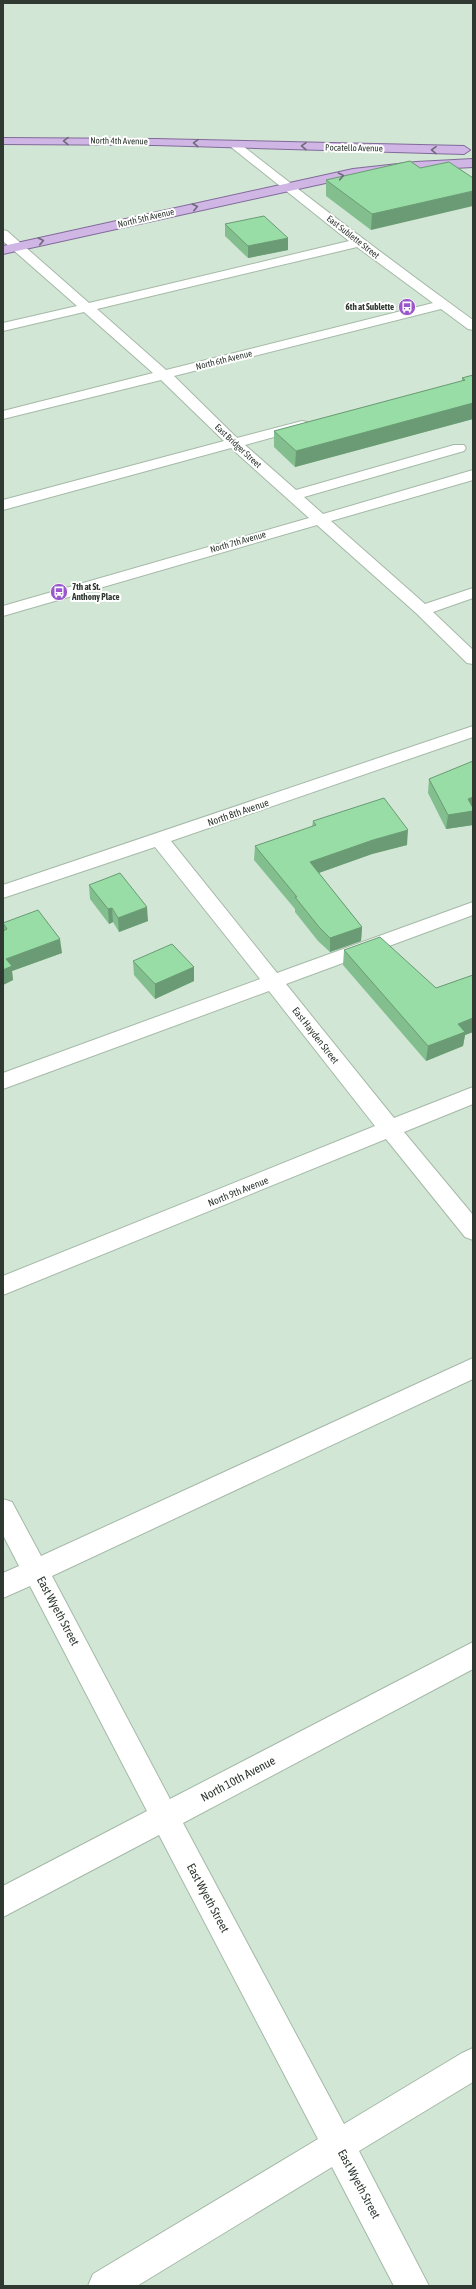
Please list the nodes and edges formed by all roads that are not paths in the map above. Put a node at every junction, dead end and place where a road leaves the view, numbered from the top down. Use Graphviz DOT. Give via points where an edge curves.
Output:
graph roads {
  1 [pos="3,141"];
  2 [pos="235,145"];
  3 [pos="473,151"];
  4 [pos="473,163"];
  5 [pos="289,186"];
  6 [pos="3,234"];
  7 [pos="359,243"];
  8 [pos="10,248"];
  9 [pos="445,304"];
  10 [pos="86,308"];
  11 [pos="473,326"];
  12 [pos="3,327"];
  13 [pos="164,375"];
  14 [pos="3,415"];
  15 [pos="319,420"];
  16 [pos="234,443"];
  17 [pos="459,448"];
  18 [pos="473,475"];
  19 [pos="292,496"];
  20 [pos="3,505"];
  21 [pos="317,519"];
  22 [pos="473,594"];
  23 [pos="422,610"];
  24 [pos="3,611"];
  25 [pos="473,659"];
  26 [pos="473,730"];
  27 [pos="159,839"];
  28 [pos="3,892"];
  29 [pos="473,908"];
  30 [pos="274,981"];
  31 [pos="3,1081"];
  32 [pos="473,1095"];
  33 [pos="389,1129"];
  34 [pos="473,1231"];
  35 [pos="3,1286"];
  36 [pos="473,1368"];
  37 [pos="3,1510"];
  38 [pos="36,1571"];
  39 [pos="3,1586"];
  40 [pos="473,1655"];
  41 [pos="166,1817"];
  42 [pos="3,1902"];
  43 [pos="473,2064"];
  44 [pos="338,2145"];
  45 [pos="105,2286"];
  46 [pos="412,2286"];
  2 -- 1 [label="main road, North 4th Avenue, one-way"];
  3 -- 2 [label="main road, Pocatello Avenue, one-way"];
  2 -- 5 [label="street, East Sublette Street"];
  5 -- 4 [label="main road, one-way" via="353,173"];
  5 -- 7 [label="street, East Sublette Street"];
  8 -- 5 [label="main road, North 5th Avenue, one-way"];
  6 -- 8 [label="street, East Bridger Street"];
  7 -- 9 [label="street, East Sublette Street"];
  7 -- 10 [label="street"];
  8 -- 10 [label="street, East Bridger Street"];
  9 -- 11 [label="street, East Sublette Street"];
  9 -- 13 [label="street, North 6th Avenue"];
  10 -- 12 [label="street"];
  10 -- 13 [label="street, East Bridger Street"];
  13 -- 14 [label="street, North 6th Avenue"];
  13 -- 16 [label="street, East Bridger Street"];
  15 -- 16 [label="street"];
  16 -- 19 [label="street, East Bridger Street"];
  16 -- 20 [label="street"];
  17 -- 19 [label="street"];
  18 -- 21 [label="street, North 7th Avenue"];
  19 -- 21 [label="street, East Bridger Street"];
  21 -- 23 [label="street, East Bridger Street"];
  21 -- 24 [label="street, North 7th Avenue"];
  22 -- 23 [label="street"];
  23 -- 25 [label="street, East Bridger Street"];
  26 -- 27 [label="street, North 8th Avenue"];
  27 -- 28 [label="street, North 8th Avenue"];
  27 -- 30 [label="street, East Hayden Street"];
  29 -- 30 [label="street"];
  30 -- 31 [label="street"];
  30 -- 33 [label="street, East Hayden Street"];
  32 -- 33 [label="street, North 9th Avenue"];
  33 -- 34 [label="street, East Hayden Street"];
  33 -- 35 [label="street, North 9th Avenue"];
  36 -- 38 [label="street"];
  37 -- 38 [label="street, East Wyeth Street"];
  38 -- 39 [label="street"];
  38 -- 41 [label="street, East Wyeth Street"];
  40 -- 41 [label="street, North 10th Avenue"];
  41 -- 42 [label="street, North 10th Avenue"];
  41 -- 44 [label="street, East Wyeth Street"];
  43 -- 44 [label="street"];
  44 -- 45 [label="street"];
  44 -- 46 [label="street, East Wyeth Street"];
}
